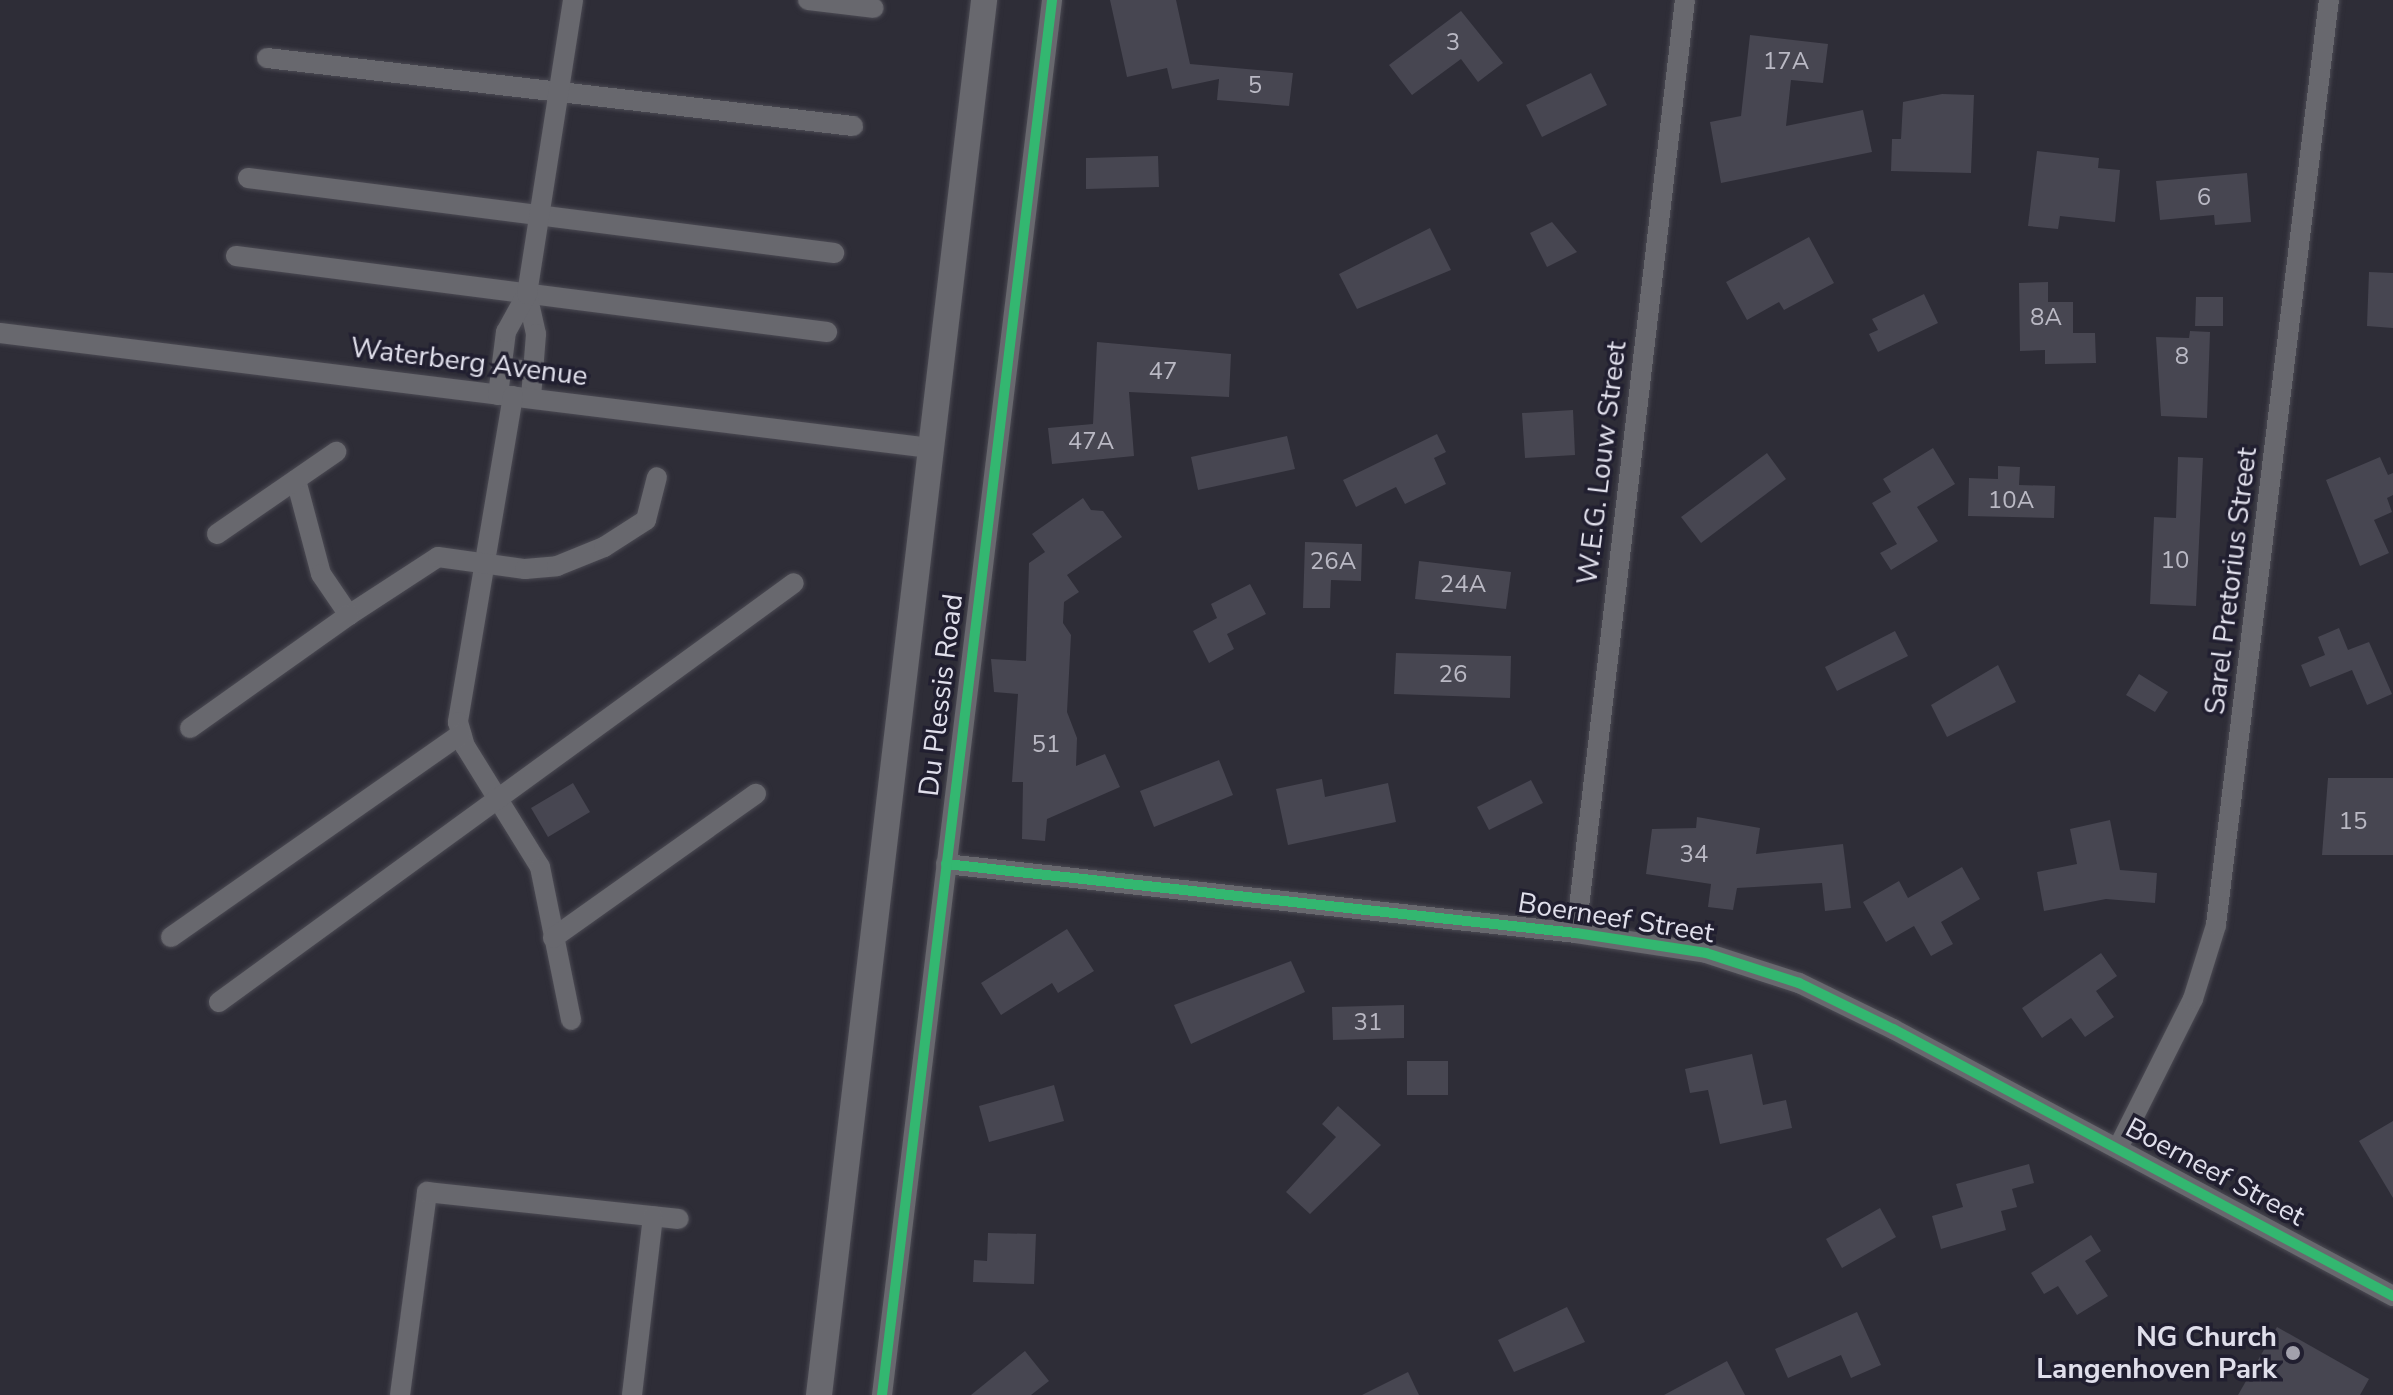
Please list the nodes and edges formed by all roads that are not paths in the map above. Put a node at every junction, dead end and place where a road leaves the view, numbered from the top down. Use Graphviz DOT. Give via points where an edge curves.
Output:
graph roads {
  1 [pos="573,0"];
  2 [pos="808,0"];
  3 [pos="984,0"];
  4 [pos="1052,0"];
  5 [pos="1685,0"];
  6 [pos="2329,0"];
  7 [pos="874,8"];
  8 [pos="267,58"];
  9 [pos="559,91"];
  10 [pos="853,126"];
  11 [pos="248,178"];
  12 [pos="539,214"];
  13 [pos="834,253"];
  14 [pos="236,256"];
  15 [pos="527,294"];
  16 [pos="827,332"];
  17 [pos="0,333"];
  18 [pos="502,363"];
  19 [pos="533,366"];
  20 [pos="514,396"];
  21 [pos="930,448"];
  22 [pos="336,452"];
  23 [pos="657,477"];
  24 [pos="296,480"];
  25 [pos="217,534"];
  26 [pos="483,561"];
  27 [pos="794,583"];
  28 [pos="349,615"];
  29 [pos="190,728"];
  30 [pos="461,734"];
  31 [pos="756,794"];
  32 [pos="502,799"];
  33 [pos="946,864"];
  34 [pos="1576,933"];
  35 [pos="171,937"];
  36 [pos="553,938"];
  37 [pos="219,1002"];
  38 [pos="571,1020"];
  39 [pos="2118,1148"];
  40 [pos="653,1216"];
  41 [pos="679,1219"];
  42 [pos="2393,1296"];
  43 [pos="400,1395"];
  44 [pos="632,1395"];
  45 [pos="819,1395"];
  46 [pos="882,1395"];
  1 -- 9 [label="street"];
  2 -- 7 [label="street"];
  3 -- 21 [label="street, Du Plessis Road"];
  4 -- 33 [label="street, Du Plessis Road"];
  5 -- 34 [label="street, W.E.G. Louw Street"];
  6 -- 39 [label="street, Sarel Pretorius Street" via="2216,925 2193,999"];
  8 -- 9 [label="street"];
  9 -- 10 [label="street"];
  9 -- 12 [label="street"];
  11 -- 12 [label="street"];
  12 -- 13 [label="street"];
  12 -- 15 [label="street"];
  14 -- 15 [label="street"];
  15 -- 16 [label="street"];
  15 -- 18 [label="street" via="506,332"];
  15 -- 19 [label="street" via="536,334"];
  17 -- 20 [label="street, Waterberg Avenue"];
  18 -- 19 [label="lane"];
  18 -- 20 [label="street"];
  19 -- 20 [label="street"];
  20 -- 21 [label="street, Waterberg Avenue"];
  20 -- 26 [label="street"];
  21 -- 45 [label="street, Du Plessis Road"];
  22 -- 24 [label="street"];
  23 -- 26 [label="street" via="646,520 604,547 557,566 525,569"];
  24 -- 25 [label="street"];
  24 -- 28 [label="street" via="321,574"];
  26 -- 28 [label="street" via="438,557"];
  26 -- 30 [label="street" via="458,699"];
  27 -- 32 [label="street"];
  28 -- 29 [label="street"];
  30 -- 32 [label="street"];
  30 -- 35 [label="street"];
  31 -- 36 [label="street"];
  32 -- 36 [label="street" via="540,867"];
  32 -- 37 [label="street"];
  33 -- 34 [label="street, Boerneef Street"];
  33 -- 46 [label="street, Du Plessis Road"];
  34 -- 39 [label="street, Boerneef Street" via="1706,953 1799,983"];
  36 -- 38 [label="street"];
  39 -- 42 [label="street, Boerneef Street"];
  40 -- 41 [label="street"];
  40 -- 43 [label="street" via="427,1192"];
  40 -- 44 [label="street"];
}
